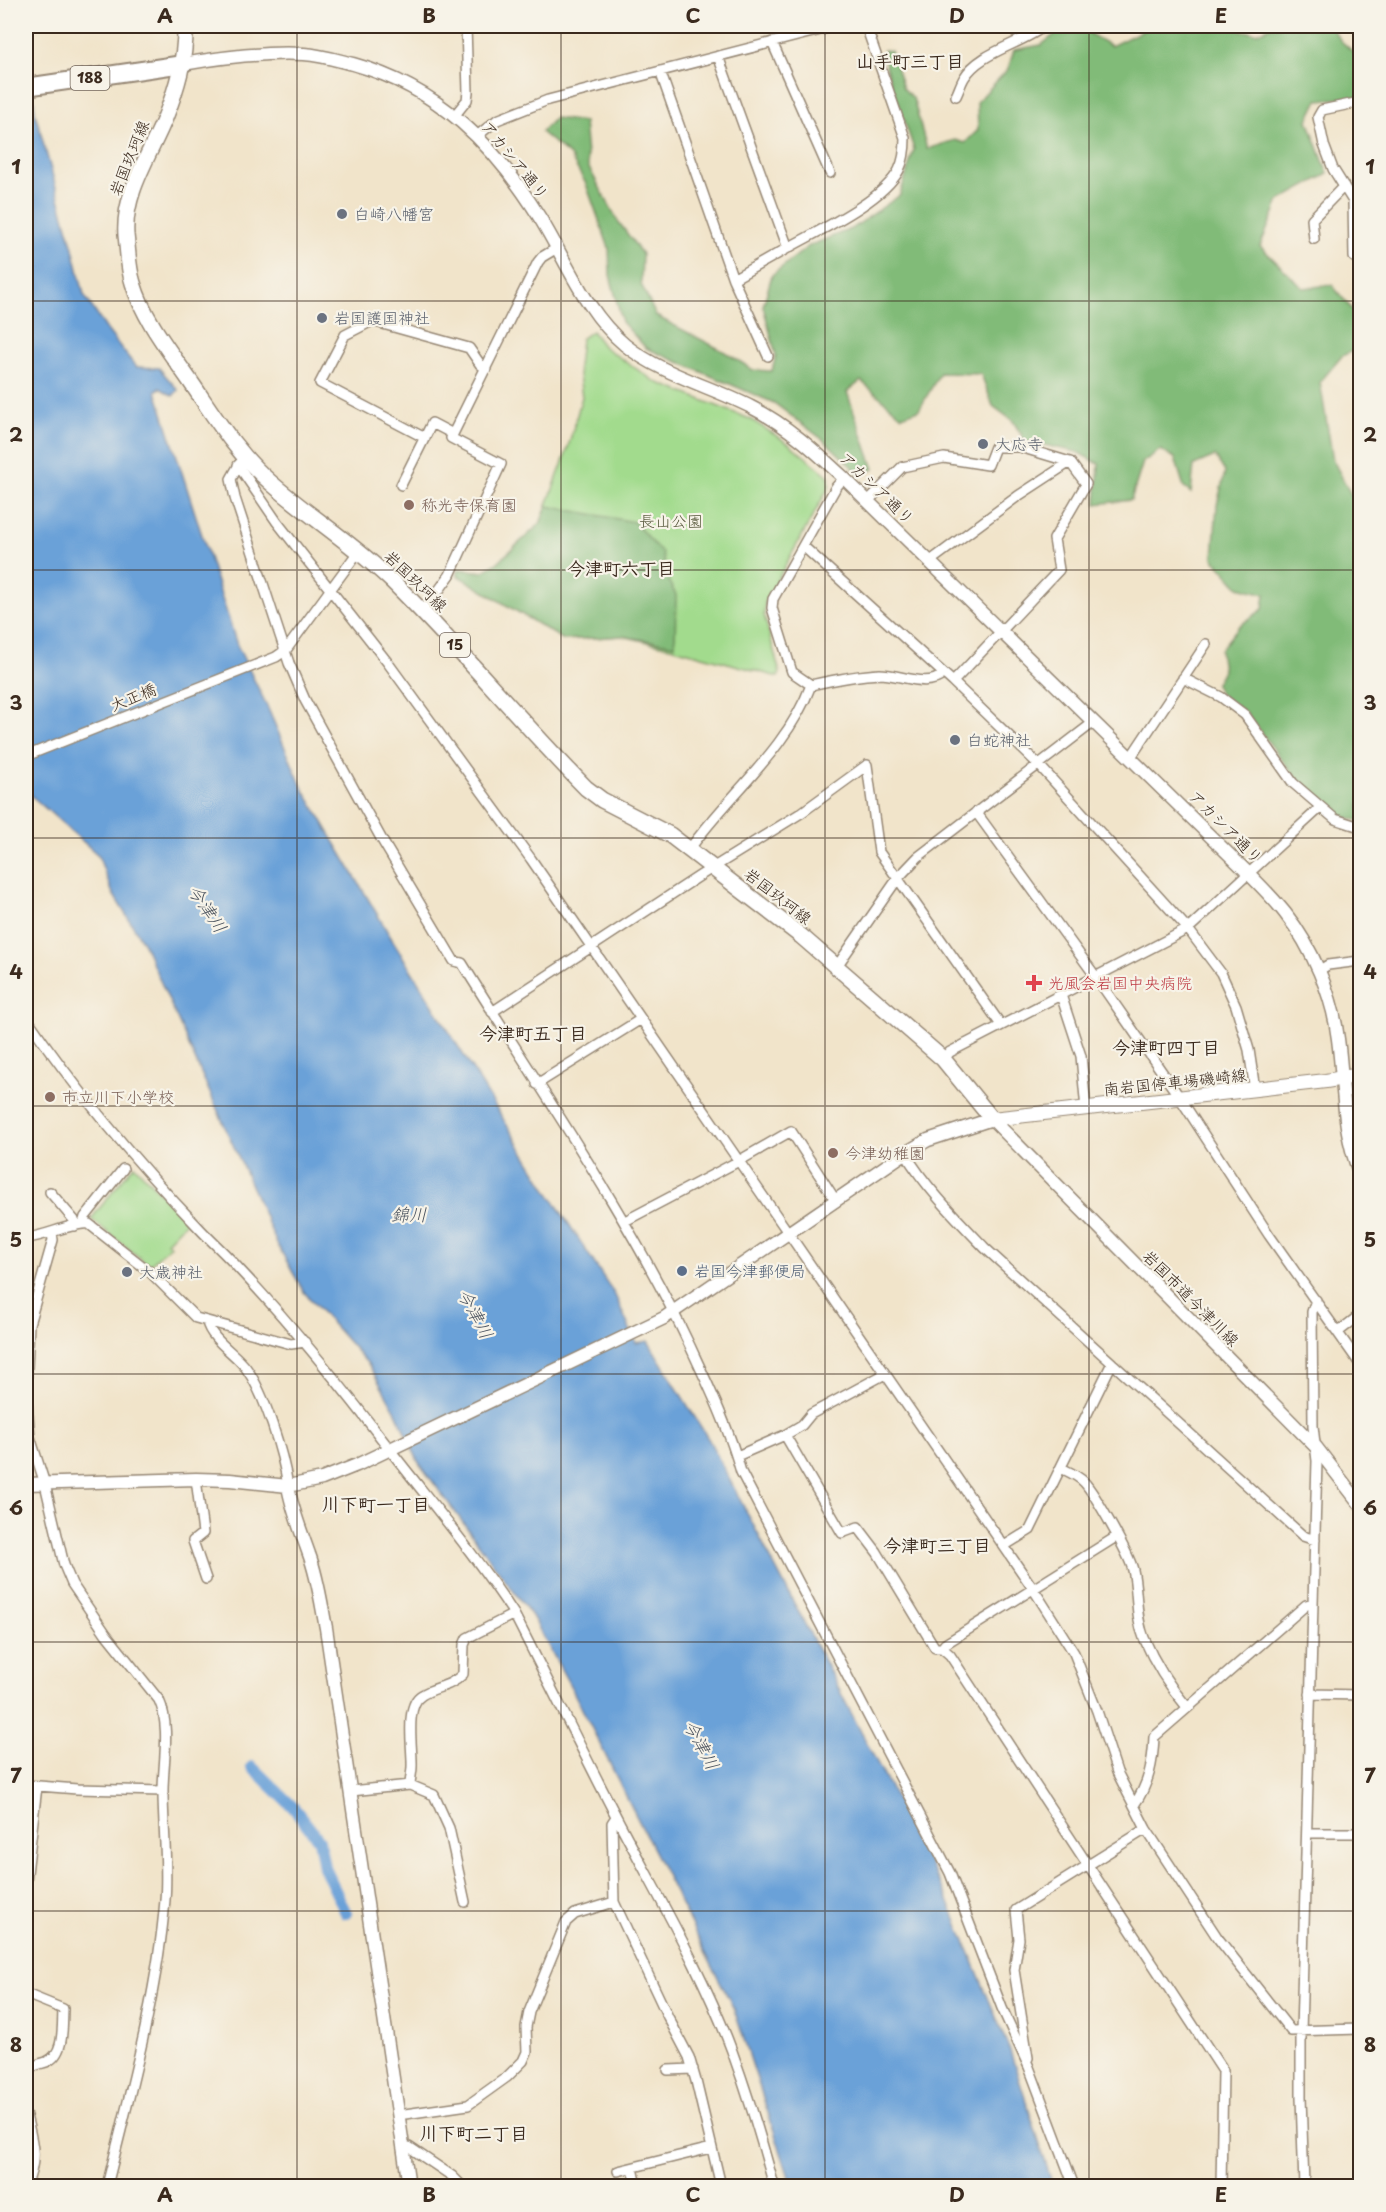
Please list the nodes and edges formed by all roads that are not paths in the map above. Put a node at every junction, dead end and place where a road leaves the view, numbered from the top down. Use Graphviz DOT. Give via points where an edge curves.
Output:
graph roads {
  1 [pos="185,26"];
  2 [pos="466,26"];
  3 [pos="836,26"];
  4 [pos="866,26"];
  5 [pos="1042,26"];
  6 [pos="772,42"];
  7 [pos="718,56"];
  8 [pos="183,64"];
  9 [pos="660,71"];
  10 [pos="26,87"];
  11 [pos="956,96"];
  12 [pos="1360,102"];
  13 [pos="455,114"];
  14 [pos="477,136"];
  15 [pos="830,173"];
  16 [pos="1344,186"];
  17 [pos="1314,239"];
  18 [pos="558,248"];
  19 [pos="788,248"];
  20 [pos="1360,259"];
  21 [pos="734,279"];
  22 [pos="768,356"];
  23 [pos="486,369"];
  24 [pos="453,434"];
  25 [pos="425,438"];
  26 [pos="241,461"];
  27 [pos="1070,462"];
  28 [pos="844,478"];
  29 [pos="401,485"];
  30 [pos="868,501"];
  31 [pos="803,546"];
  32 [pos="358,552"];
  33 [pos="929,562"];
  34 [pos="331,589"];
  35 [pos="423,612"];
  36 [pos="1001,631"];
  37 [pos="1206,644"];
  38 [pos="286,650"];
  39 [pos="944,674"];
  40 [pos="1183,678"];
  41 [pos="953,682"];
  42 [pos="811,685"];
  43 [pos="1094,722"];
  44 [pos="26,756"];
  45 [pos="1131,757"];
  46 [pos="1038,764"];
  47 [pos="1321,807"];
  48 [pos="976,812"];
  49 [pos="1360,827"];
  50 [pos="689,850"];
  51 [pos="713,868"];
  52 [pos="1248,873"];
  53 [pos="898,878"];
  54 [pos="1188,929"];
  55 [pos="592,947"];
  56 [pos="1360,961"];
  57 [pos="837,966"];
  58 [pos="1318,971"];
  59 [pos="1096,977"];
  60 [pos="1061,995"];
  61 [pos="492,1012"];
  62 [pos="26,1017"];
  63 [pos="641,1019"];
  64 [pos="1001,1025"];
  65 [pos="943,1059"];
  66 [pos="1360,1075"];
  67 [pos="1343,1079"];
  68 [pos="537,1084"];
  69 [pos="1255,1090"];
  70 [pos="1180,1098"];
  71 [pos="1086,1108"];
  72 [pos="992,1119"];
  73 [pos="905,1153"];
  74 [pos="737,1162"];
  75 [pos="123,1169"];
  76 [pos="1360,1174"];
  77 [pos="50,1192"];
  78 [pos="836,1201"];
  79 [pos="625,1221"];
  80 [pos="80,1225"];
  81 [pos="52,1233"];
  82 [pos="789,1233"];
  83 [pos="26,1238"];
  84 [pos="1316,1300"];
  85 [pos="674,1312"];
  86 [pos="1360,1315"];
  87 [pos="207,1322"];
  88 [pos="1338,1332"];
  89 [pos="305,1342"];
  90 [pos="1112,1363"];
  91 [pos="1360,1364"];
  92 [pos="885,1374"];
  93 [pos="785,1435"];
  94 [pos="1316,1447"];
  95 [pos="395,1448"];
  96 [pos="736,1456"];
  97 [pos="1061,1468"];
  98 [pos="196,1479"];
  99 [pos="45,1484"];
  100 [pos="26,1485"];
  101 [pos="288,1486"];
  102 [pos="1360,1504"];
  103 [pos="1116,1537"];
  104 [pos="1315,1540"];
  105 [pos="1004,1546"];
  106 [pos="206,1579"];
  107 [pos="1034,1590"];
  108 [pos="1313,1603"];
  109 [pos="514,1614"];
  110 [pos="942,1648"];
  111 [pos="1310,1694"];
  112 [pos="1360,1695"];
  113 [pos="1187,1707"];
  114 [pos="26,1785"];
  115 [pos="410,1785"];
  116 [pos="37,1786"];
  117 [pos="163,1791"];
  118 [pos="351,1791"];
  119 [pos="1134,1805"];
  120 [pos="616,1817"];
  121 [pos="1146,1829"];
  122 [pos="1308,1833"];
  123 [pos="1360,1833"];
  124 [pos="1089,1865"];
  125 [pos="26,1882"];
  126 [pos="465,1902"];
  127 [pos="614,1902"];
  128 [pos="26,1994"];
  129 [pos="1360,2029"];
  130 [pos="1301,2032"];
  131 [pos="1029,2067"];
  132 [pos="693,2069"];
  133 [pos="668,2070"];
  134 [pos="26,2073"];
  135 [pos="398,2115"];
  136 [pos="26,2116"];
  137 [pos="402,2147"];
  138 [pos="711,2148"];
  139 [pos="633,2168"];
  140 [pos="618,2171"];
  141 [pos="26,2187"];
  142 [pos="107,2187"];
  143 [pos="409,2187"];
  144 [pos="462,2187"];
  145 [pos="637,2187"];
  146 [pos="721,2187"];
  147 [pos="774,2187"];
  148 [pos="1074,2187"];
  149 [pos="1221,2187"];
  150 [pos="1304,2187"];
  1 -- 8 [label="main road, 岩国玖珂線 / 15"];
  2 -- 13 [label="street" via="467,100"];
  3 -- 6 [label="street"];
  4 -- 19 [label="street" via="905,138 905,154 886,188"];
  5 -- 11 [label="street" via="991,54 965,76"];
  6 -- 7 [label="street"];
  6 -- 15 [label="street"];
  7 -- 9 [label="street"];
  7 -- 19 [label="street"];
  8 -- 10 [label="highway, 188"];
  8 -- 13 [label="street, アカシア通り" via="307,54 391,77"];
  8 -- 26 [label="main road, 岩国玖珂線 / 15" via="128,206 126,231 132,282 162,340"];
  9 -- 14 [label="street" via="548,100 497,120"];
  9 -- 21 [label="street"];
  12 -- 16 [label="street" via="1322,110 1318,117 1324,146"];
  13 -- 14 [label="street, アカシア通り"];
  14 -- 18 [label="street, アカシア通り" via="524,194"];
  16 -- 17 [label="street" via="1312,219"];
  16 -- 20 [label="street" via="1353,201 1354,257"];
  18 -- 23 [label="street" via="538,262"];
  18 -- 28 [label="street, アカシア通り" via="604,324 626,345 655,364 782,424"];
  19 -- 21 [label="street"];
  21 -- 22 [label="street"];
  23 -- 24 [label="street"];
  23 -- 25 [label="street" via="469,348 372,321 345,335 320,382"];
  24 -- 25 [label="street" via="432,423"];
  24 -- 35 [label="street" via="451,438 501,464 450,575"];
  25 -- 29 [label="street"];
  26 -- 32 [label="main road, 岩国玖珂線 / 15"];
  26 -- 34 [label="street" via="249,484"];
  26 -- 38 [label="street" via="231,479 235,498"];
  27 -- 30 [label="street" via="1020,447 995,447 988,465 944,458 902,467"];
  27 -- 33 [label="street"];
  27 -- 36 [label="street" via="1086,484 1054,539 1059,570"];
  28 -- 30 [label="street, アカシア通り"];
  28 -- 31 [label="street"];
  30 -- 33 [label="street, アカシア通り"];
  31 -- 39 [label="street"];
  31 -- 42 [label="street" via="773,599 772,608 792,672"];
  32 -- 34 [label="street"];
  32 -- 35 [label="main road, 岩国玖珂線 / 15"];
  33 -- 36 [label="street, アカシア通り"];
  34 -- 38 [label="street"];
  34 -- 55 [label="street" via="466,768"];
  35 -- 50 [label="main road, 岩国玖珂線 / 15" via="586,788 670,835"];
  36 -- 41 [label="street"];
  36 -- 43 [label="street, アカシア通り"];
  37 -- 40 [label="street"];
  38 -- 44 [label="street, 大正橋"];
  38 -- 61 [label="street" via="305,700 382,840 454,961 462,963"];
  39 -- 41 [label="street"];
  39 -- 42 [label="street" via="929,681 880,674"];
  40 -- 45 [label="street"];
  40 -- 47 [label="street" via="1221,697 1245,715 1293,783"];
  41 -- 46 [label="street"];
  42 -- 50 [label="street" via="787,729"];
  43 -- 45 [label="street, アカシア通り"];
  43 -- 46 [label="street"];
  45 -- 52 [label="street, アカシア通り"];
  46 -- 48 [label="street"];
  46 -- 54 [label="street"];
  47 -- 49 [label="street" via="1335,819"];
  47 -- 52 [label="street"];
  48 -- 53 [label="street" via="918,856"];
  48 -- 59 [label="street"];
  50 -- 51 [label="main road, 岩国玖珂線 / 15"];
  51 -- 53 [label="street" via="801,813 867,765 879,852"];
  51 -- 55 [label="street"];
  51 -- 57 [label="main road, 岩国玖珂線 / 15"];
  52 -- 54 [label="street"];
  52 -- 58 [label="street, アカシア通り" via="1286,914"];
  53 -- 57 [label="street"];
  53 -- 64 [label="street"];
  54 -- 59 [label="street"];
  54 -- 69 [label="street" via="1221,973 1236,1006"];
  55 -- 61 [label="street"];
  55 -- 63 [label="street"];
  56 -- 58 [label="street" via="1328,965"];
  57 -- 65 [label="main road, 岩国玖珂線 / 15"];
  58 -- 67 [label="street, アカシア通り" via="1338,1036"];
  59 -- 60 [label="street"];
  59 -- 70 [label="street"];
  60 -- 64 [label="street"];
  60 -- 71 [label="street" via="1081,1056"];
  61 -- 68 [label="street"];
  62 -- 89 [label="street" via="113,1132"];
  63 -- 68 [label="street"];
  63 -- 74 [label="street"];
  64 -- 65 [label="street"];
  65 -- 72 [label="main road, 岩国玖珂線 / 15"];
  66 -- 67 [label="main road, 南岩国停車場磯崎線"];
  67 -- 69 [label="main road, 南岩国停車場磯崎線"];
  67 -- 76 [label="street, アカシア通り" via="1348,1129"];
  68 -- 79 [label="street"];
  69 -- 70 [label="main road, 南岩国停車場磯崎線"];
  70 -- 71 [label="main road, 南岩国停車場磯崎線"];
  70 -- 84 [label="street"];
  71 -- 72 [label="main road, 南岩国停車場磯崎線"];
  72 -- 73 [label="street" via="928,1140"];
  72 -- 94 [label="street, 岩国市道今津川線"];
  73 -- 78 [label="street"];
  73 -- 90 [label="street" via="963,1226"];
  74 -- 78 [label="street" via="791,1131"];
  74 -- 79 [label="street"];
  74 -- 82 [label="street"];
  75 -- 80 [label="street"];
  77 -- 80 [label="street"];
  78 -- 82 [label="street"];
  79 -- 85 [label="street"];
  80 -- 81 [label="street"];
  80 -- 87 [label="street" via="89,1224 116,1243 196,1318"];
  81 -- 83 [label="street"];
  81 -- 99 [label="street" via="28,1324 26,1390 30,1437"];
  82 -- 85 [label="street"];
  82 -- 92 [label="street"];
  84 -- 88 [label="street"];
  84 -- 94 [label="street" via="1312,1312"];
  85 -- 95 [label="street"];
  85 -- 96 [label="street"];
  86 -- 88 [label="street"];
  87 -- 89 [label="street" via="291,1344"];
  87 -- 101 [label="street" via="209,1330 252,1376"];
  88 -- 91 [label="street"];
  89 -- 95 [label="street"];
  90 -- 97 [label="street"];
  90 -- 104 [label="street" via="1303,1536"];
  92 -- 93 [label="street" via="811,1414"];
  92 -- 105 [label="street"];
  93 -- 96 [label="street"];
  93 -- 110 [label="street" via="842,1533 858,1527 935,1648"];
  94 -- 102 [label="street, 岩国市道今津川線"];
  94 -- 104 [label="street"];
  95 -- 101 [label="street" via="322,1479"];
  95 -- 109 [label="street"];
  96 -- 131 [label="street" via="950,1873"];
  97 -- 103 [label="street" via="1086,1484"];
  97 -- 105 [label="street" via="1029,1530"];
  98 -- 99 [label="street"];
  98 -- 101 [label="street"];
  98 -- 106 [label="street" via="203,1533 193,1541"];
  99 -- 100 [label="street"];
  99 -- 117 [label="street" via="72,1584 159,1700 164,1732"];
  101 -- 118 [label="street" via="318,1585"];
  103 -- 107 [label="street"];
  103 -- 113 [label="street" via="1132,1570 1144,1637 1173,1691"];
  104 -- 108 [label="street"];
  105 -- 107 [label="street"];
  107 -- 110 [label="street"];
  107 -- 119 [label="street" via="1074,1653"];
  108 -- 111 [label="street"];
  108 -- 113 [label="street"];
  109 -- 115 [label="street" via="467,1638 463,1674 420,1695 416,1701 411,1723"];
  109 -- 120 [label="street"];
  110 -- 124 [label="street"];
  111 -- 112 [label="street"];
  111 -- 122 [label="street"];
  113 -- 119 [label="street" via="1154,1737 1149,1775"];
  114 -- 116 [label="street"];
  115 -- 118 [label="street"];
  115 -- 126 [label="street" via="434,1795 439,1802 449,1828"];
  116 -- 117 [label="street"];
  116 -- 125 [label="street"];
  117 -- 142 [label="street" via="165,1903 149,2013"];
  118 -- 135 [label="street"];
  119 -- 121 [label="street"];
  120 -- 127 [label="street" via="612,1823"];
  120 -- 147 [label="street" via="685,1946 728,2041"];
  121 -- 124 [label="street"];
  121 -- 130 [label="street" via="1217,1937 1262,1996 1291,2031"];
  122 -- 123 [label="street"];
  122 -- 130 [label="street"];
  124 -- 131 [label="street" via="1016,1910 1019,1939 1014,1970"];
  124 -- 149 [label="street" via="1223,2071"];
  127 -- 132 [label="street"];
  127 -- 135 [label="street" via="575,1914 566,1922 529,2012 524,2061 468,2105"];
  128 -- 134 [label="street" via="63,2009 57,2055 30,2067"];
  129 -- 130 [label="street"];
  130 -- 150 [label="street"];
  131 -- 148 [label="street"];
  132 -- 133 [label="street"];
  132 -- 138 [label="street"];
  135 -- 137 [label="street"];
  136 -- 141 [label="street" via="34,2151"];
  137 -- 143 [label="street"];
  137 -- 144 [label="street" via="409,2147"];
  138 -- 139 [label="street"];
  138 -- 146 [label="street"];
  139 -- 140 [label="street"];
  139 -- 145 [label="street"];
}
